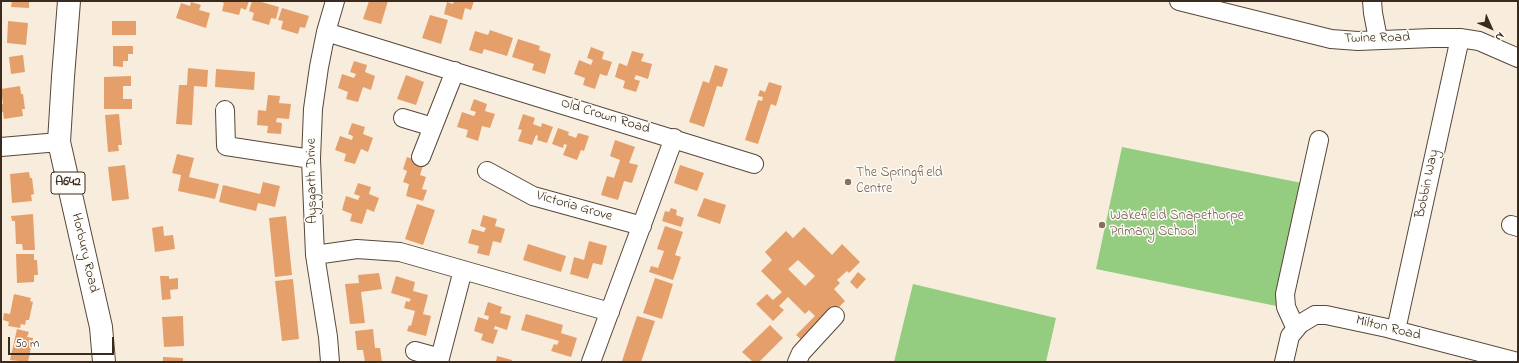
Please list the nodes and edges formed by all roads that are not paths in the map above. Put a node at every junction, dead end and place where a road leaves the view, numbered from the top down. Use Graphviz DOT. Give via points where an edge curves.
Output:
graph roads {
  1 [pos="69,1"];
  2 [pos="1372,1"];
  3 [pos="332,2"];
  4 [pos="1186,2"];
  5 [pos="326,32"];
  6 [pos="1460,38"];
  7 [pos="1378,40"];
  8 [pos="1518,58"];
  9 [pos="455,71"];
  10 [pos="225,110"];
  11 [pos="404,118"];
  12 [pos="433,127"];
  13 [pos="674,138"];
  14 [pos="1319,140"];
  15 [pos="59,142"];
  16 [pos="1,147"];
  17 [pos="421,157"];
  18 [pos="311,159"];
  19 [pos="754,164"];
  20 [pos="487,171"];
  21 [pos="642,226"];
  22 [pos="314,255"];
  23 [pos="463,270"];
  24 [pos="610,312"];
  25 [pos="835,316"];
  26 [pos="1296,329"];
  27 [pos="1396,330"];
  28 [pos="415,351"];
  29 [pos="104,362"];
  30 [pos="330,362"];
  31 [pos="591,362"];
  32 [pos="797,362"];
  33 [pos="1284,362"];
  34 [pos="1518,362"];
  1 -- 15 [label="highway, Horbury Road / A642"];
  2 -- 7 [label="street"];
  3 -- 5 [label="street, Aysgarth Drive"];
  4 -- 7 [label="street, Twine Road" via="1331,39"];
  5 -- 9 [label="street, Old Crown Road"];
  5 -- 18 [label="street, Aysgarth Drive" via="313,109"];
  6 -- 7 [label="street, Twine Road"];
  6 -- 8 [label="street, Twine Road" via="1478,41"];
  6 -- 27 [label="street, Bobbin Way"];
  9 -- 12 [label="street"];
  9 -- 13 [label="street, Old Crown Road"];
  10 -- 18 [label="street" via="226,146"];
  11 -- 12 [label="street"];
  12 -- 17 [label="street"];
  13 -- 19 [label="street, Old Crown Road"];
  13 -- 21 [label="street"];
  14 -- 26 [label="street" via="1285,294 1286,307"];
  15 -- 16 [label="street"];
  15 -- 29 [label="highway, Horbury Road / A642" via="100,327"];
  18 -- 22 [label="street, Aysgarth Drive"];
  20 -- 21 [label="street, Victoria Grove" via="533,196"];
  21 -- 24 [label="street"];
  22 -- 23 [label="street" via="357,249 400,252"];
  22 -- 30 [label="street, Aysgarth Drive"];
  23 -- 24 [label="street"];
  23 -- 28 [label="street" via="440,358"];
  24 -- 31 [label="street"];
  25 -- 32 [label="street" via="801,352"];
  26 -- 27 [label="street, Milton Road" via="1315,315 1326,315"];
  26 -- 33 [label="street, Milton Road" via="1290,336"];
  27 -- 34 [label="street, Milton Road"];
}
